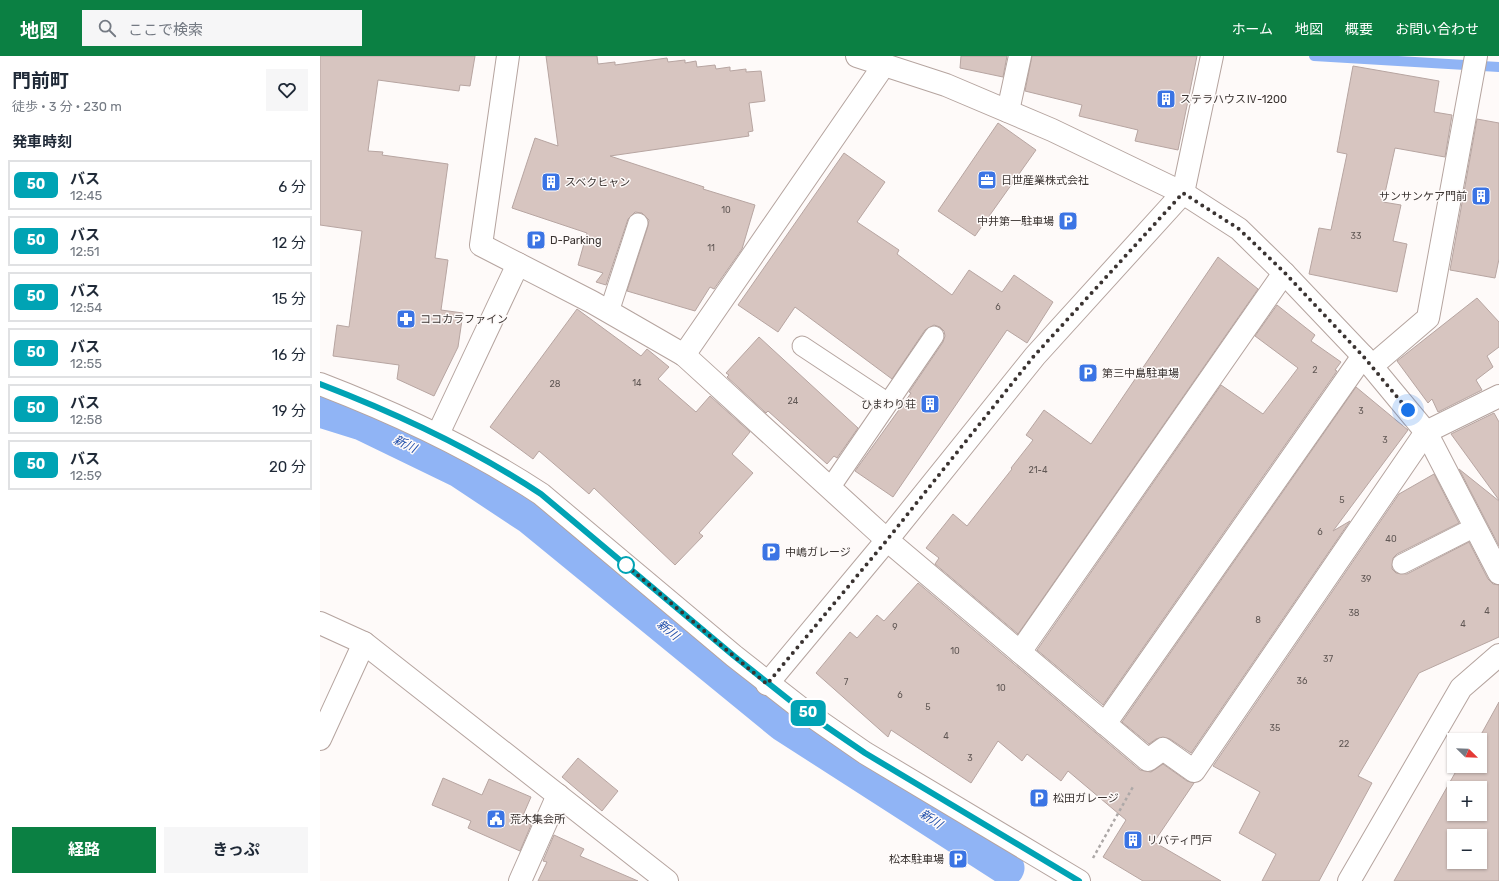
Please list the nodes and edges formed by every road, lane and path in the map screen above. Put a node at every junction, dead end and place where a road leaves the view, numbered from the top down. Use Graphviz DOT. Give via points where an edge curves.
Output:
graph roads {
  1 [pos="508,56"];
  2 [pos="857,56"];
  3 [pos="1020,56"];
  4 [pos="1212,56"];
  5 [pos="1475,62"];
  6 [pos="884,65"];
  7 [pos="1008,111"];
  8 [pos="1183,193"];
  9 [pos="638,223"];
  10 [pos="518,264"];
  11 [pos="1284,272"];
  12 [pos="609,312"];
  13 [pos="934,336"];
  14 [pos="802,346"];
  15 [pos="684,355"];
  16 [pos="1368,361"];
  17 [pos="320,384"];
  18 [pos="1499,396"];
  19 [pos="888,403"];
  20 [pos="1426,432"];
  21 [pos="438,434"];
  22 [pos="830,488"];
  23 [pos="1475,527"];
  24 [pos="887,540"];
  25 [pos="1402,564"];
  26 [pos="1499,573"];
  27 [pos="320,623"];
  28 [pos="364,643"];
  29 [pos="1020,652"];
  30 [pos="1499,655"];
  31 [pos="767,684"];
  32 [pos="1105,724"];
  33 [pos="320,738"];
  34 [pos="1148,760"];
  35 [pos="558,795"];
  36 [pos="1092,861"];
  37 [pos="1057,875"];
  38 [pos="520,881"];
  39 [pos="667,881"];
  40 [pos="1079,881"];
  41 [pos="1349,881"];
  1 -- 10 [label="street" via="481,245"];
  2 -- 6 [label="street"];
  3 -- 7 [label="street"];
  4 -- 8 [label="street"];
  5 -- 16 [label="street" via="1428,318"];
  6 -- 7 [label="street" via="946,85"];
  6 -- 15 [label="street"];
  7 -- 8 [label="street"];
  8 -- 11 [label="street" via="1239,229"];
  8 -- 24 [label="street" via="1034,356"];
  9 -- 12 [label="lane"];
  10 -- 12 [label="street"];
  10 -- 21 [label="street"];
  11 -- 16 [label="street"];
  11 -- 29 [label="street"];
  12 -- 15 [label="street"];
  13 -- 19 [label="lane"];
  14 -- 19 [label="lane"];
  15 -- 22 [label="street"];
  16 -- 20 [label="street"];
  16 -- 32 [label="street"];
  17 -- 21 [label="street"];
  18 -- 20 [label="street"];
  19 -- 22 [label="lane"];
  20 -- 23 [label="street"];
  20 -- 34 [label="street" via="1194,770 1163,749"];
  21 -- 31 [label="street" via="507,471 541,494"];
  22 -- 24 [label="street"];
  23 -- 25 [label="lane"];
  23 -- 26 [label="street"];
  24 -- 29 [label="street"];
  24 -- 31 [label="street"];
  27 -- 28 [label="street"];
  28 -- 33 [label="street"];
  28 -- 35 [label="street"];
  29 -- 32 [label="street"];
  30 -- 41 [label="street" via="1461,688"];
  31 -- 37 [label="street" via="865,753"];
  32 -- 34 [label="street"];
  34 -- 36 [label="path"];
  35 -- 38 [label="street"];
  35 -- 39 [label="street"];
  37 -- 40 [label="street"];
}
